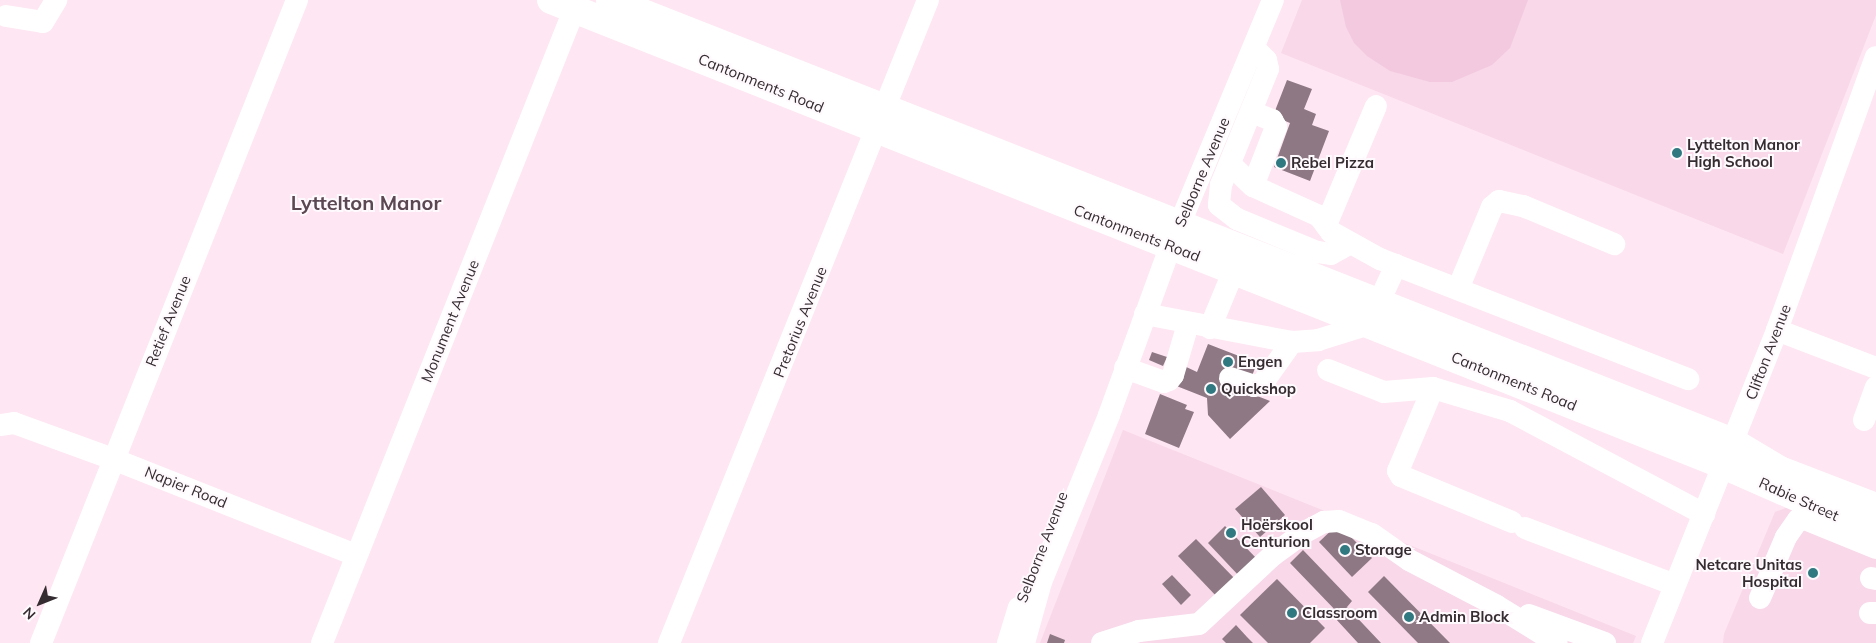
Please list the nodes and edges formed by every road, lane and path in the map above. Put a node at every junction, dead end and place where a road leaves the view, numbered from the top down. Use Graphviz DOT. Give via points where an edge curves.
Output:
graph roads {
  1 [pos="56,0"];
  2 [pos="297,0"];
  3 [pos="610,0"];
  4 [pos="928,0"];
  5 [pos="1273,0"];
  6 [pos="567,3"];
  7 [pos="4,19"];
  8 [pos="1254,48"];
  9 [pos="1874,68"];
  10 [pos="1376,106"];
  11 [pos="1252,112"];
  12 [pos="882,119"];
  13 [pos="1230,164"];
  14 [pos="1253,186"];
  15 [pos="1326,225"];
  16 [pos="1175,235"];
  17 [pos="1349,244"];
  18 [pos="1614,244"];
  19 [pos="1396,265"];
  20 [pos="1234,270"];
  21 [pos="1458,289"];
  22 [pos="1373,313"];
  23 [pos="1145,314"];
  24 [pos="1188,324"];
  25 [pos="1210,328"];
  26 [pos="1777,330"];
  27 [pos="1292,342"];
  28 [pos="1133,344"];
  29 [pos="1125,368"];
  30 [pos="1876,368"];
  31 [pos="1328,370"];
  32 [pos="1230,378"];
  33 [pos="1688,379"];
  34 [pos="1876,387"];
  35 [pos="1433,388"];
  36 [pos="1112,389"];
  37 [pos="5,420"];
  38 [pos="1864,420"];
  39 [pos="1728,454"];
  40 [pos="113,459"];
  41 [pos="1876,507"];
  42 [pos="1704,514"];
  43 [pos="1876,532"];
  44 [pos="1876,548"];
  45 [pos="356,555"];
  46 [pos="1675,585"];
  47 [pos="1760,598"];
  48 [pos="1497,606"];
  49 [pos="41,643"];
  50 [pos="322,643"];
  51 [pos="669,643"];
  52 [pos="1008,643"];
  53 [pos="1024,643"];
  54 [pos="1102,643"];
  55 [pos="1556,643"];
  56 [pos="1605,643"];
  57 [pos="1652,643"];
  1 -- 7 [label="street" via="43,22"];
  2 -- 40 [label="street, Retief Avenue"];
  3 -- 12 [label="main road, Cantonments Road"];
  4 -- 12 [label="street, Pretorius Avenue"];
  5 -- 8 [label="street, Selborne Avenue"];
  6 -- 12 [label="main road, Cantonments Road"];
  6 -- 45 [label="street, Monument Avenue"];
  8 -- 11 [label="street" via="1266,60 1268,69"];
  8 -- 16 [label="street, Selborne Avenue"];
  9 -- 26 [label="street, Clifton Avenue"];
  10 -- 15 [label="street"];
  11 -- 13 [label="street"];
  11 -- 14 [label="street" via="1272,120 1276,127"];
  12 -- 16 [label="main road, Cantonments Road"];
  12 -- 51 [label="street, Pretorius Avenue"];
  13 -- 14 [label="street"];
  13 -- 17 [label="street" via="1217,199 1222,210 1317,252 1331,254"];
  14 -- 15 [label="street" via="1319,216"];
  15 -- 17 [label="street"];
  16 -- 20 [label="main road, Cantonments Road"];
  16 -- 22 [label="main road, Cantonments Road"];
  16 -- 23 [label="street, Selborne Avenue"];
  17 -- 19 [label="street"];
  18 -- 21 [label="street" via="1524,206 1499,202 1492,207"];
  19 -- 21 [label="street"];
  19 -- 22 [label="street"];
  20 -- 22 [label="main road, Cantonments Road"];
  20 -- 25 [label="street"];
  21 -- 33 [label="street"];
  22 -- 27 [label="street" via="1318,340"];
  22 -- 39 [label="main road, Cantonments Road"];
  23 -- 24 [label="street"];
  23 -- 28 [label="street, Selborne Avenue"];
  24 -- 25 [label="street"];
  24 -- 29 [label="street" via="1169,380 1164,382"];
  25 -- 27 [label="street"];
  26 -- 30 [label="street"];
  26 -- 39 [label="street, Clifton Avenue"];
  27 -- 32 [label="street" via="1262,384 1254,386"];
  28 -- 29 [label="street, Selborne Avenue"];
  28 -- 36 [label="street, Selborne Avenue"];
  29 -- 36 [label="street, Selborne Avenue"];
  31 -- 35 [label="street" via="1384,392"];
  34 -- 38 [label="street"];
  35 -- 42 [label="street" via="1510,411"];
  35 -- 46 [label="street" via="1398,471 1401,476"];
  36 -- 52 [label="street, Selborne Avenue" via="1042,544"];
  36 -- 53 [label="street, Selborne Avenue" via="1041,582"];
  37 -- 40 [label="street, Napier Road"];
  39 -- 41 [label="main road, Rabie Street"];
  39 -- 42 [label="street, Clifton Avenue"];
  39 -- 43 [label="main road, Rabie Street" via="1818,509"];
  40 -- 45 [label="street, Napier Road"];
  40 -- 49 [label="street, Retief Avenue"];
  42 -- 46 [label="street, Clifton Avenue"];
  44 -- 47 [label="street" via="1804,519 1798,520 1789,532"];
  45 -- 50 [label="street, Monument Avenue"];
  46 -- 57 [label="street, Clifton Avenue"];
  48 -- 54 [label="street" via="1409,560 1353,524 1324,522 1273,555 1199,624 1139,631"];
  48 -- 55 [label="street"];
  48 -- 56 [label="street"];
}
